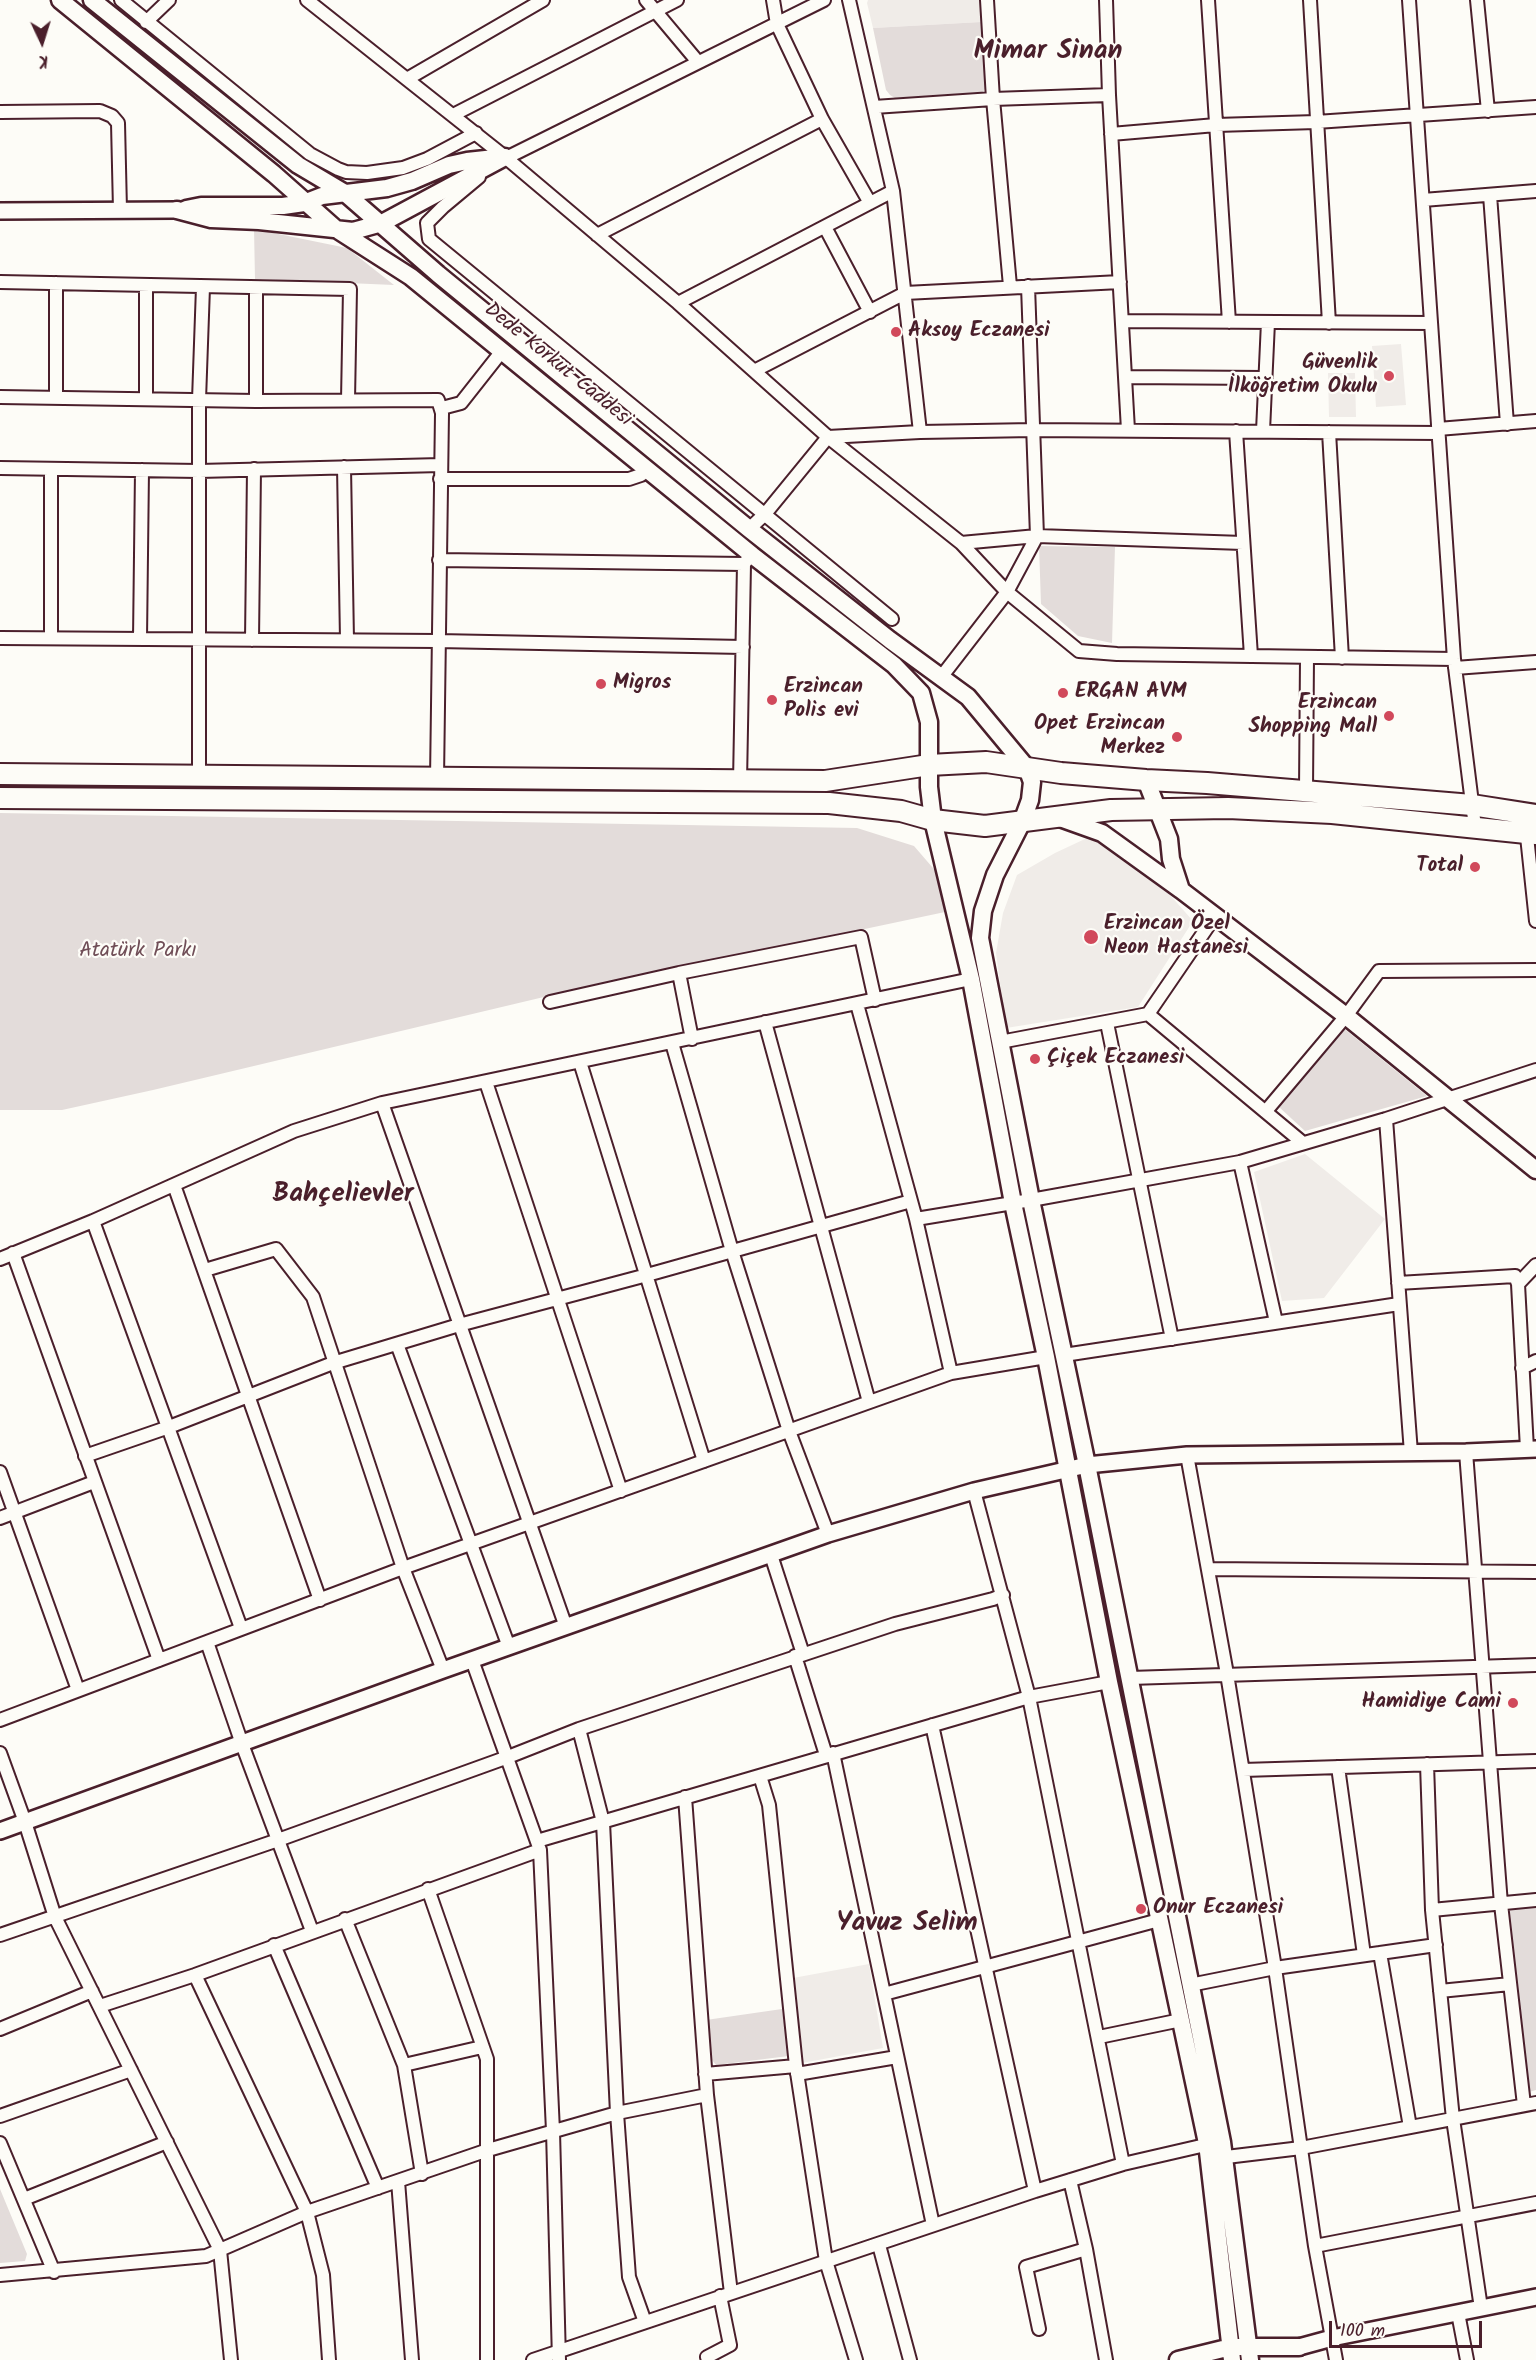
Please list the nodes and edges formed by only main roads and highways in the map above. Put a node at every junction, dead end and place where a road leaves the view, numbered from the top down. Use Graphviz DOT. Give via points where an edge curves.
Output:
graph roads {
  1 [pos="60,0"];
  2 [pos="92,0"];
  3 [pos="274,174"];
  4 [pos="345,193"];
  5 [pos="304,203"];
  6 [pos="257,207"];
  7 [pos="382,223"];
  8 [pos="336,229"];
  9 [pos="929,765"];
  10 [pos="1027,768"];
  11 [pos="0,774"];
  12 [pos="1146,780"];
  13 [pos="0,798"];
  14 [pos="1158,809"];
  15 [pos="1060,818"];
  16 [pos="933,820"];
  17 [pos="1022,822"];
  18 [pos="1531,824"];
  19 [pos="1181,890"];
  20 [pos="1536,1170"];
  21 [pos="1215,2150"];
  22 [pos="1231,2354"];
  23 [pos="1250,2354"];
  24 [pos="1178,2360"];
  25 [pos="1265,2360"];
  1 -- 3 [label="main road, Dede Korkut Caddesi"];
  2 -- 4 [label="main road, Dede Korkut Caddesi" via="281,153"];
  3 -- 5 [label="main road, Dede Korkut Caddesi"];
  3 -- 6 [label="main road" via="275,192 267,203"];
  4 -- 5 [label="main road"];
  4 -- 7 [label="main road, Dede Korkut Caddesi"];
  4 -- 7 [label="main road" via="404,183 449,165 505,157"];
  5 -- 6 [label="main road"];
  5 -- 8 [label="main road, Dede Korkut Caddesi"];
  6 -- 8 [label="main road" via="201,206 177,210 211,219"];
  7 -- 8 [label="main road" via="353,231"];
  7 -- 10 [label="main road, Dede Korkut Caddesi" via="438,274 749,530 968,697"];
  8 -- 9 [label="main road, Dede Korkut Caddesi" via="411,277 647,469 748,560 894,665 921,693 929,722"];
  9 -- 10 [label="main road" via="986,762"];
  9 -- 11 [label="main road" via="825,781 740,782"];
  9 -- 16 [label="main road, Dede Korkut Caddesi"];
  10 -- 12 [label="main road"];
  10 -- 17 [label="main road" via="1032,782"];
  12 -- 14 [label="main road"];
  12 -- 18 [label="main road" via="1472,805"];
  13 -- 16 [label="main road" via="829,803 901,811"];
  14 -- 15 [label="main road" via="1111,810"];
  14 -- 18 [label="main road" via="1332,813 1475,828"];
  14 -- 19 [label="main road"];
  15 -- 17 [label="main road"];
  15 -- 19 [label="main road" via="1102,833"];
  16 -- 17 [label="main road" via="985,826"];
  16 -- 21 [label="main road, Dede Korkut Caddesi" via="971,980 1108,1682 1181,2020"];
  17 -- 21 [label="main road" via="995,875 983,911 980,938 1190,1985"];
  19 -- 20 [label="main road" via="1346,1016"];
  21 -- 22 [label="main road"];
  21 -- 23 [label="main road"];
  22 -- 23 [label="main road"];
  22 -- 24 [label="main road"];
  23 -- 25 [label="main road" via="1299,2347"];
}
